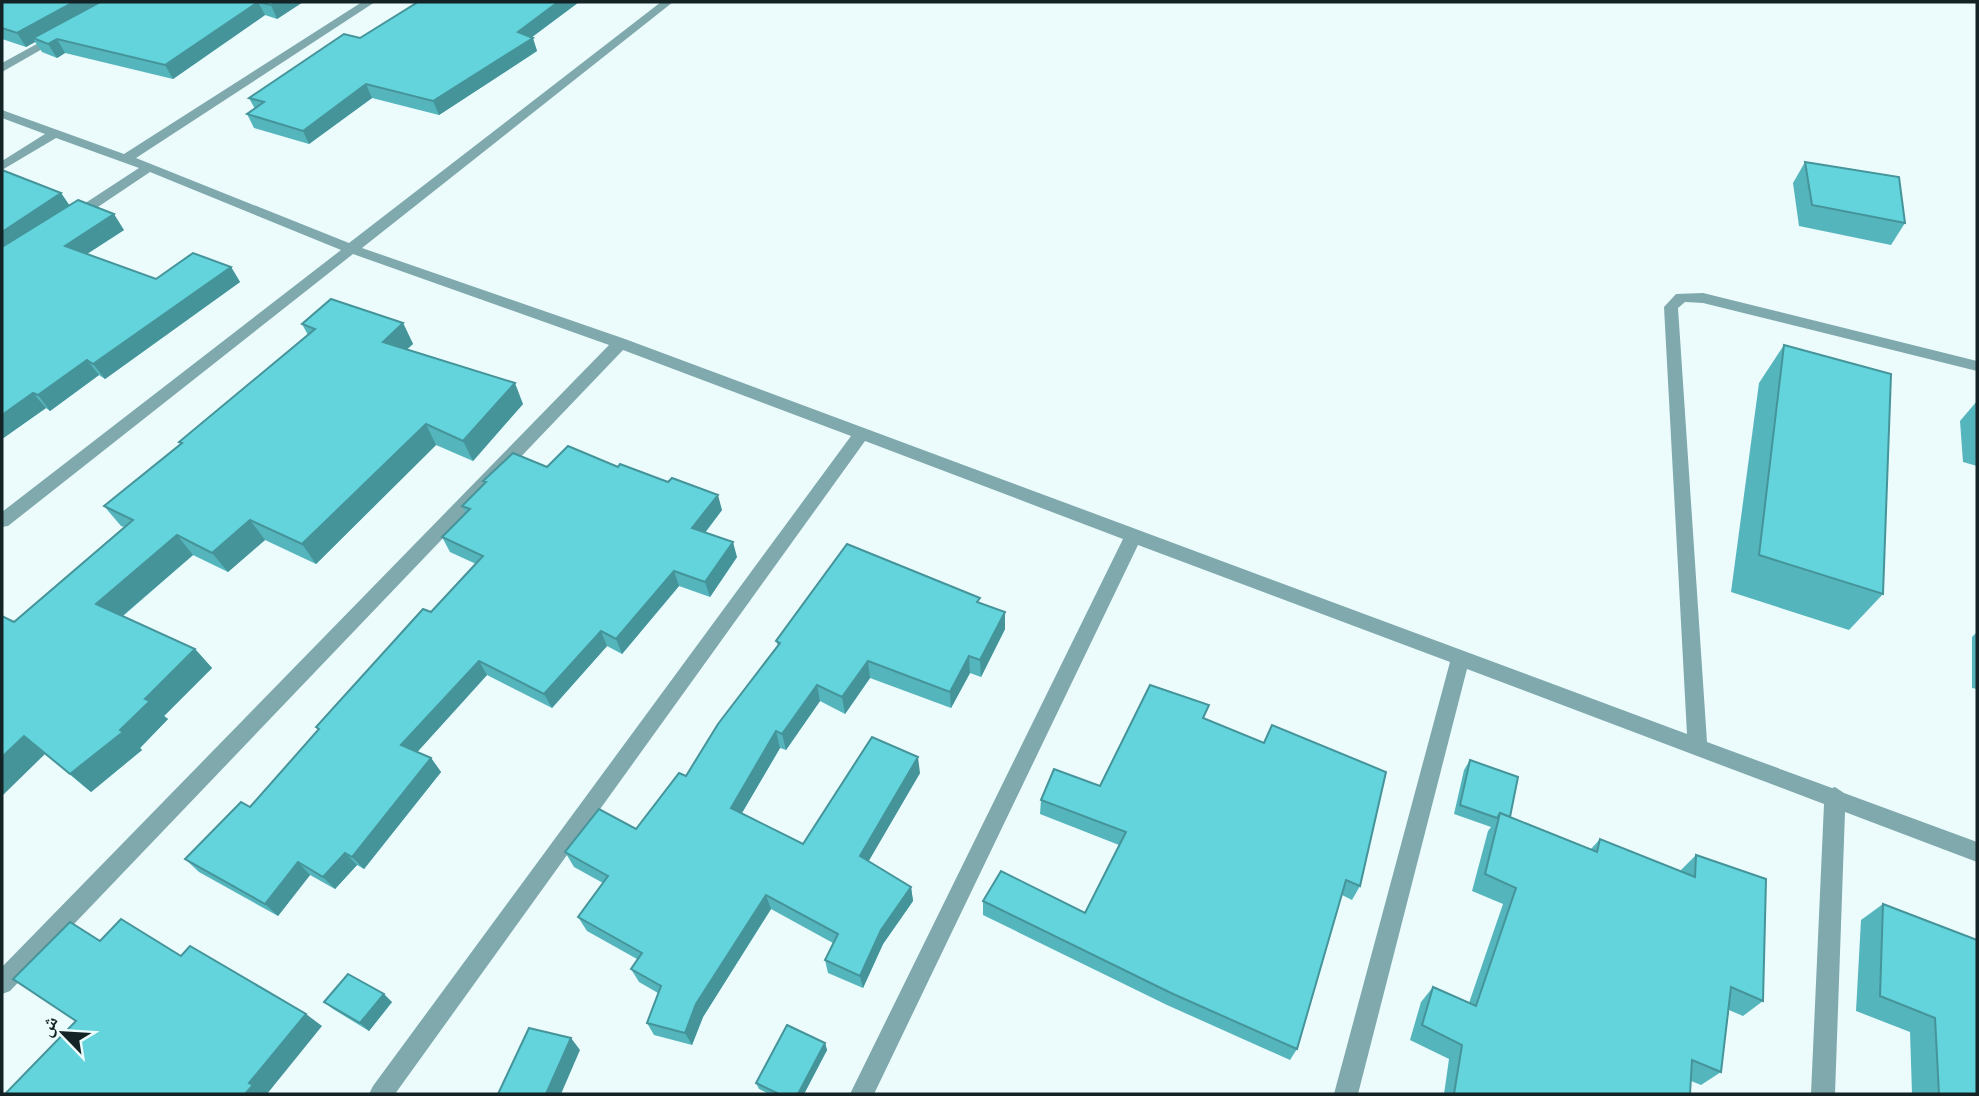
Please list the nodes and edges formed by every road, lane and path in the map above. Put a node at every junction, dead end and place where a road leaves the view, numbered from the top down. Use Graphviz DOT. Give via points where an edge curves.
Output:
graph roads {
  1 [pos="369,2"];
  2 [pos="668,2"];
  3 [pos="72,28"];
  4 [pos="2,68"];
  5 [pos="2,114"];
  6 [pos="54,134"];
  7 [pos="125,159"];
  8 [pos="2,166"];
  9 [pos="149,167"];
  10 [pos="58,227"];
  11 [pos="349,248"];
  12 [pos="620,343"];
  13 [pos="1977,366"];
  14 [pos="861,434"];
  15 [pos="2,521"];
  16 [pos="1134,535"];
  17 [pos="1461,656"];
  18 [pos="1697,744"];
  19 [pos="1835,796"];
  20 [pos="1977,852"];
  21 [pos="2,983"];
  22 [pos="381,1094"];
  23 [pos="862,1094"];
  24 [pos="1346,1094"];
  25 [pos="1823,1094"];
  1 -- 7 [label="street"];
  2 -- 11 [label="street"];
  3 -- 4 [label="street"];
  5 -- 6 [label="street"];
  6 -- 7 [label="street"];
  6 -- 8 [label="street"];
  7 -- 9 [label="street"];
  9 -- 10 [label="street"];
  9 -- 11 [label="street"];
  11 -- 12 [label="street"];
  11 -- 15 [label="street"];
  12 -- 14 [label="street"];
  12 -- 21 [label="street"];
  13 -- 18 [label="street" via="1703,298 1681,297 1671,307"];
  14 -- 16 [label="street"];
  14 -- 22 [label="street"];
  16 -- 17 [label="street"];
  16 -- 23 [label="street"];
  17 -- 18 [label="street"];
  17 -- 24 [label="street"];
  18 -- 19 [label="street"];
  19 -- 20 [label="street"];
  19 -- 25 [label="street"];
}
